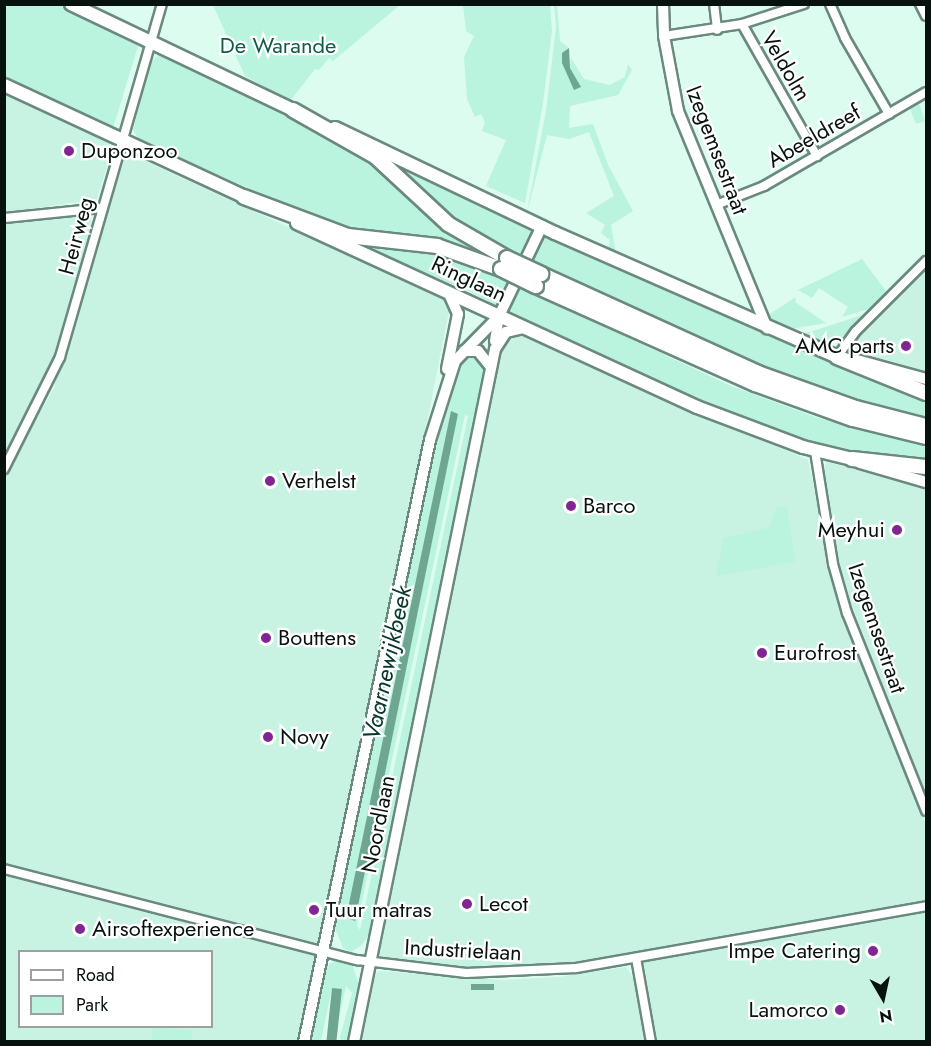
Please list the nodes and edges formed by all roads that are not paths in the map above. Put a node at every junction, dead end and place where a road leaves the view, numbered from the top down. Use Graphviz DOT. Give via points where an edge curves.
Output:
graph roads {
  1 [pos="71,4"];
  2 [pos="162,4"];
  3 [pos="663,4"];
  4 [pos="714,4"];
  5 [pos="804,4"];
  6 [pos="830,4"];
  7 [pos="920,4"];
  8 [pos="927,16"];
  9 [pos="742,24"];
  10 [pos="717,30"];
  11 [pos="664,36"];
  12 [pos="150,42"];
  13 [pos="4,85"];
  14 [pos="927,92"];
  15 [pos="293,110"];
  16 [pos="889,114"];
  17 [pos="121,139"];
  18 [pos="817,156"];
  19 [pos="244,196"];
  20 [pos="716,205"];
  21 [pos="102,208"];
  22 [pos="4,218"];
  23 [pos="542,226"];
  24 [pos="927,261"];
  25 [pos="504,264"];
  26 [pos="538,280"];
  27 [pos="447,292"];
  28 [pos="758,303"];
  29 [pos="499,316"];
  30 [pos="750,321"];
  31 [pos="524,328"];
  32 [pos="767,328"];
  33 [pos="495,349"];
  34 [pos="464,351"];
  35 [pos="837,357"];
  36 [pos="491,367"];
  37 [pos="927,379"];
  38 [pos="446,383"];
  39 [pos="927,393"];
  40 [pos="927,426"];
  41 [pos="927,437"];
  42 [pos="815,451"];
  43 [pos="852,459"];
  44 [pos="927,467"];
  45 [pos="4,469"];
  46 [pos="927,482"];
  47 [pos="927,812"];
  48 [pos="4,869"];
  49 [pos="927,906"];
  50 [pos="323,951"];
  51 [pos="636,958"];
  52 [pos="371,962"];
  53 [pos="304,1041"];
  54 [pos="354,1041"];
  55 [pos="651,1041"];
  1 -- 12 [label="main road"];
  2 -- 12 [label="street, Heirweg"];
  3 -- 11 [label="street, Izegemsestraat"];
  4 -- 10 [label="street"];
  5 -- 9 [label="street"];
  6 -- 16 [label="street" via="844,38"];
  7 -- 8 [label="street"];
  9 -- 10 [label="street"];
  9 -- 18 [label="street, Veldolm"];
  10 -- 11 [label="street"];
  11 -- 20 [label="street, Izegemsestraat" via="678,111"];
  12 -- 15 [label="main road"];
  12 -- 17 [label="street, Heirweg"];
  13 -- 17 [label="main road, Ringlaan"];
  14 -- 16 [label="street, Abeeldreef"];
  15 -- 23 [label="main road"];
  15 -- 25 [label="highway" via="376,157 448,224"];
  16 -- 18 [label="street, Abeeldreef"];
  17 -- 19 [label="main road, Ringlaan"];
  17 -- 21 [label="street, Heirweg"];
  18 -- 20 [label="street, Abeeldreef" via="764,186"];
  19 -- 25 [label="highway" via="348,236 437,246"];
  19 -- 27 [label="main road, Ringlaan"];
  20 -- 28 [label="street, Izegemsestraat"];
  21 -- 22 [label="street"];
  21 -- 45 [label="street, Heirweg" via="58,363"];
  23 -- 29 [label="street, Noordlaan"];
  23 -- 30 [label="main road"];
  24 -- 35 [label="street" via="862,325"];
  25 -- 26 [label="highway, bridge"];
  26 -- 40 [label="highway" via="758,373 847,405"];
  26 -- 41 [label="highway" via="755,384 853,419"];
  27 -- 29 [label="main road, Ringlaan"];
  27 -- 38 [label="street, Noordlaan" via="458,314"];
  28 -- 30 [label="street"];
  28 -- 32 [label="street, Izegemsestraat"];
  29 -- 31 [label="main road, Ringlaan"];
  29 -- 33 [label="street, Noordlaan"];
  29 -- 34 [label="street, Noordlaan"];
  30 -- 32 [label="main road"];
  31 -- 33 [label="street" via="506,332"];
  31 -- 42 [label="main road, Ringlaan" via="697,407"];
  32 -- 35 [label="main road"];
  33 -- 36 [label="street, Noordlaan"];
  34 -- 36 [label="street" via="478,351"];
  34 -- 38 [label="street, Noordlaan"];
  35 -- 37 [label="street"];
  35 -- 39 [label="highway"];
  36 -- 52 [label="street, Noordlaan"];
  38 -- 50 [label="street, Noordlaan" via="429,447"];
  42 -- 43 [label="main road, Ringlaan"];
  42 -- 47 [label="street, Izegemsestraat" via="833,564 847,613"];
  43 -- 44 [label="highway"];
  43 -- 46 [label="street, Ringlaan"];
  48 -- 50 [label="street, Industrielaan"];
  49 -- 51 [label="street, Industrielaan"];
  50 -- 52 [label="street, Industrielaan"];
  50 -- 53 [label="street, Noordlaan"];
  51 -- 52 [label="street, Industrielaan" via="501,973"];
  51 -- 55 [label="street"];
  52 -- 54 [label="street, Noordlaan"];
}
